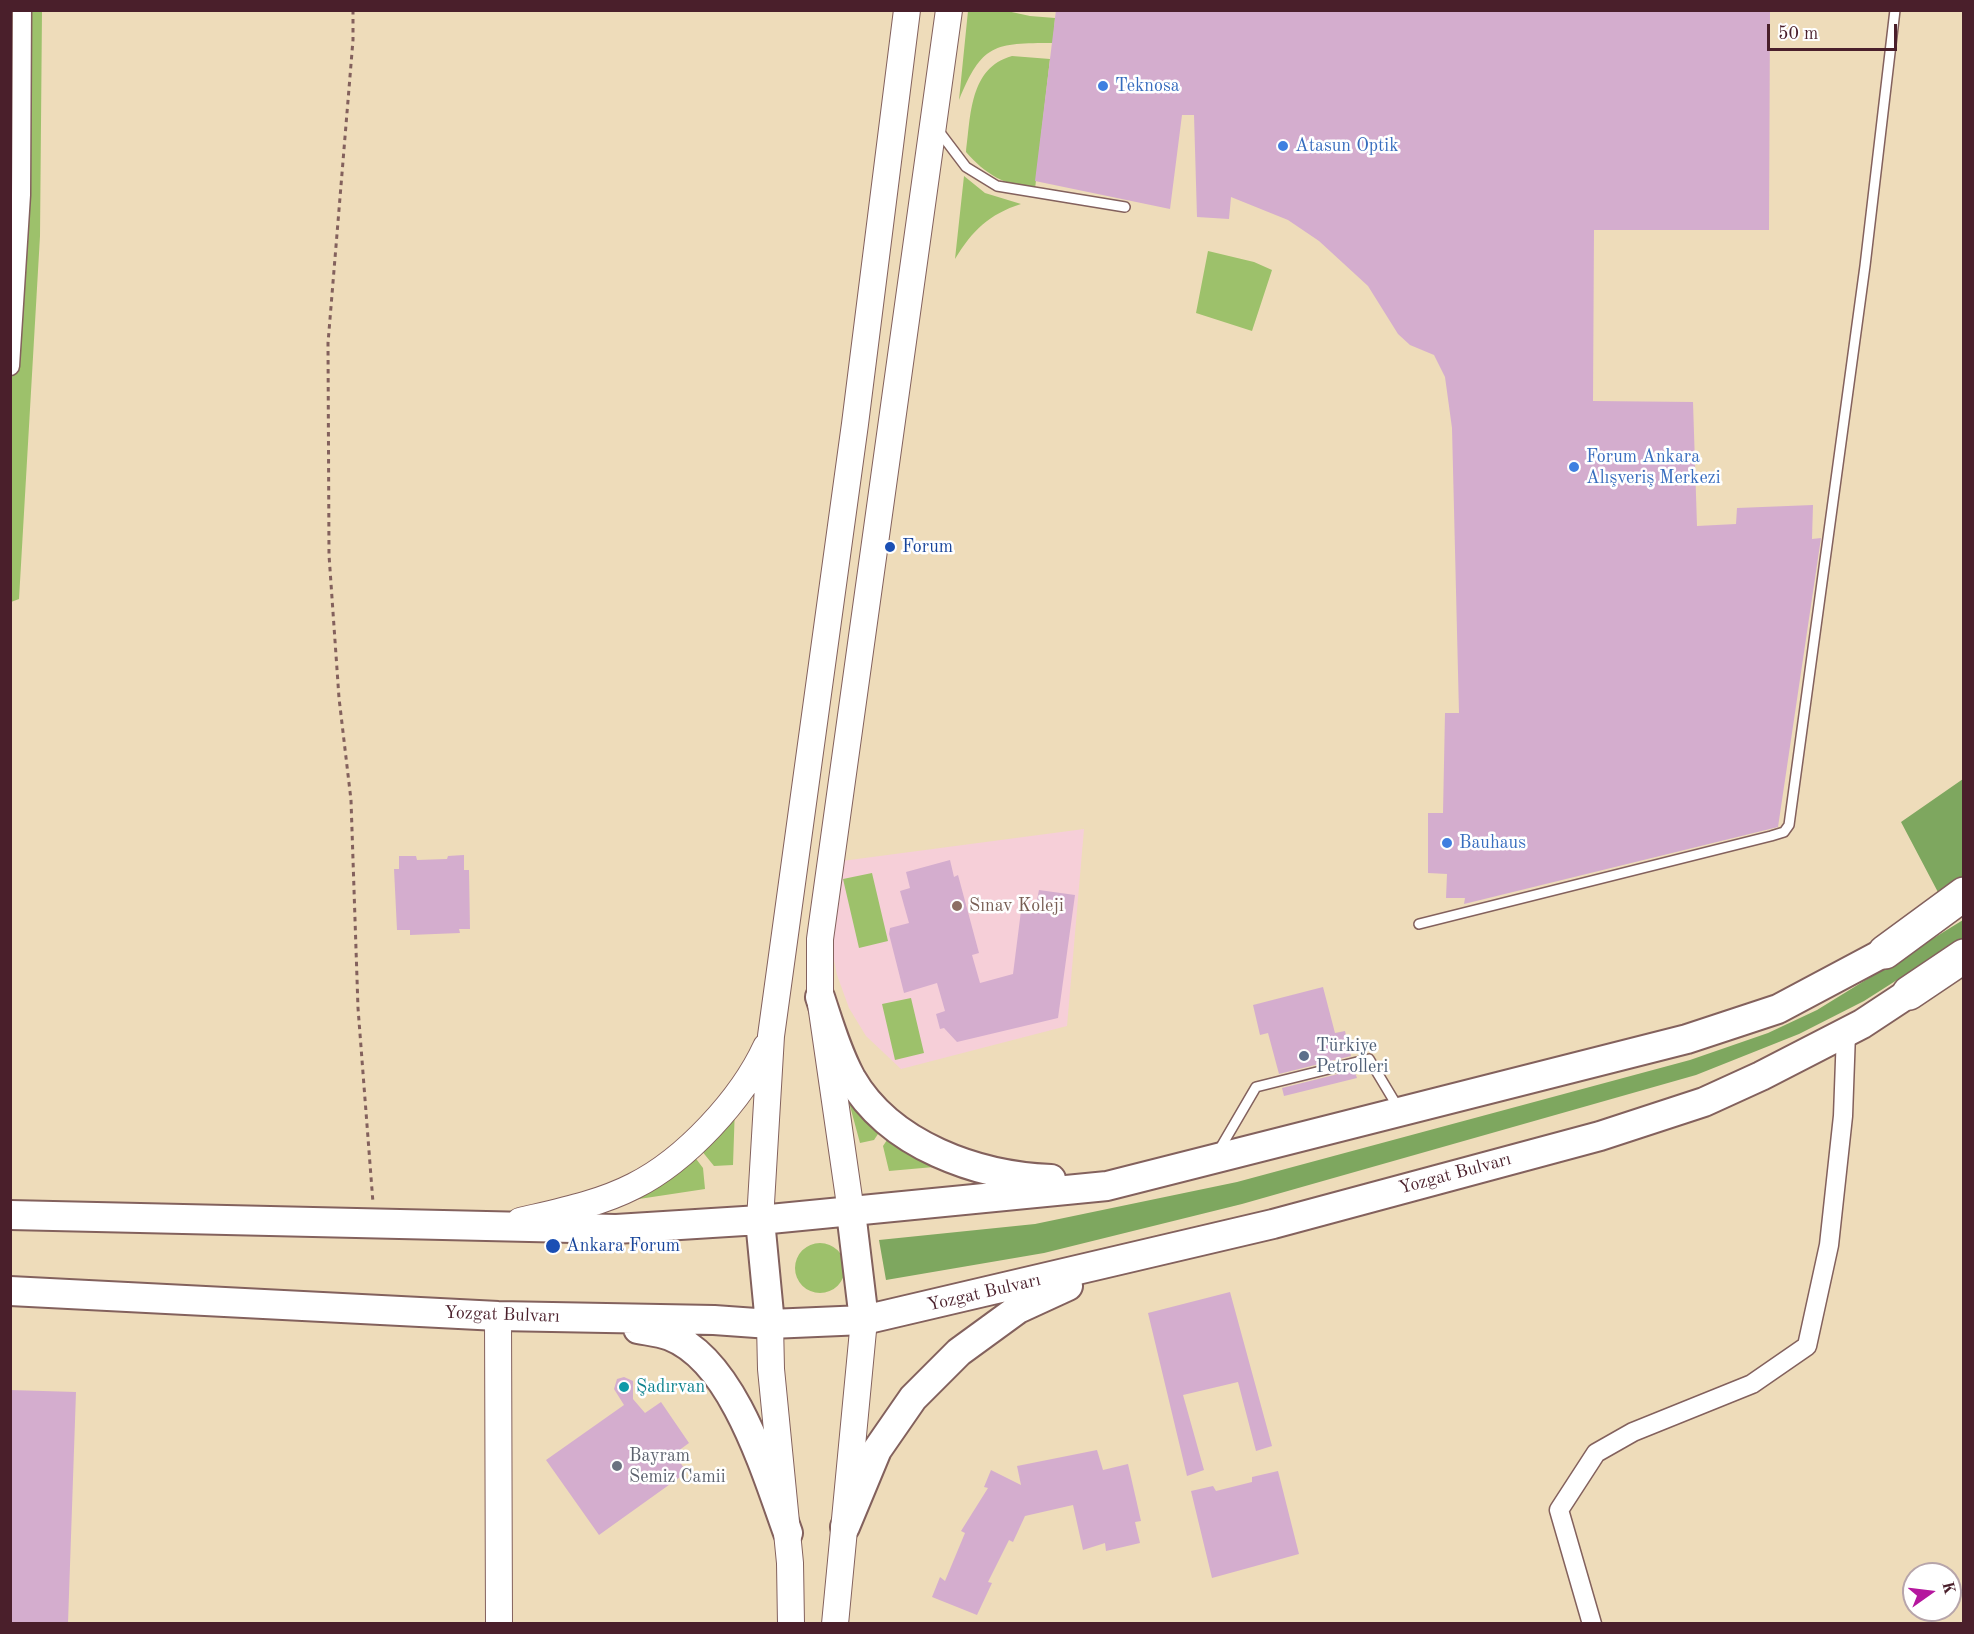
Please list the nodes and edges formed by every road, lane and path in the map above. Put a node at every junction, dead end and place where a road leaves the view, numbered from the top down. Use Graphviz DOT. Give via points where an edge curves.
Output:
graph roads {
  1 [pos="22,10"];
  2 [pos="352,10"];
  3 [pos="907,10"];
  4 [pos="949,10"];
  5 [pos="1895,10"];
  6 [pos="933,122"];
  7 [pos="1125,207"];
  8 [pos="10,366"];
  9 [pos="1964,894"];
  10 [pos="1964,908"];
  11 [pos="1419,924"];
  12 [pos="1886,952"];
  13 [pos="1964,956"];
  14 [pos="1964,965"];
  15 [pos="1909,993"];
  16 [pos="820,997"];
  17 [pos="1846,1033"];
  18 [pos="771,1036"];
  19 [pos="1401,1112"];
  20 [pos="1215,1158"];
  21 [pos="1107,1186"];
  22 [pos="851,1212"];
  23 [pos="10,1215"];
  24 [pos="760,1220"];
  25 [pos="374,1223"];
  26 [pos="500,1226"];
  27 [pos="1121,1261"];
  28 [pos="10,1291"];
  29 [pos="498,1316"];
  30 [pos="586,1318"];
  31 [pos="864,1320"];
  32 [pos="770,1324"];
  33 [pos="844,1527"];
  34 [pos="788,1533"];
  35 [pos="499,1623"];
  36 [pos="791,1623"];
  37 [pos="836,1623"];
  38 [pos="1592,1623"];
  1 -- 8 [label="street" via="21,195"];
  2 -- 25 [label="path" via="353,40 328,343 329,555 351,800 358,1008"];
  3 -- 18 [label="main road"];
  4 -- 6 [label="main road"];
  5 -- 11 [label="lane" via="1865,266 1789,825 1784,832 1771,836"];
  6 -- 7 [label="lane" via="966,167 997,186"];
  6 -- 16 [label="main road" via="824,897"];
  9 -- 12 [label="highway"];
  10 -- 12 [label="highway"];
  12 -- 19 [label="main road" via="1813,992 1742,1022"];
  13 -- 15 [label="highway"];
  14 -- 15 [label="highway"];
  15 -- 17 [label="main road, Yozgat Bulvarı"];
  16 -- 21 [label="main road" via="852,1080 877,1110 908,1135 934,1151 1001,1174"];
  16 -- 22 [label="main road"];
  17 -- 27 [label="main road, Yozgat Bulvarı" via="1704,1102 1632,1126 1273,1224"];
  17 -- 38 [label="street" via="1843,1116 1829,1245 1807,1346 1752,1384 1633,1432 1596,1453 1559,1510"];
  18 -- 24 [label="main road"];
  18 -- 26 [label="main road" via="747,1082 691,1145 668,1164 634,1186 581,1206"];
  19 -- 20 [label="main road"];
  19 -- 20 [label="lane" via="1369,1059 1256,1087"];
  20 -- 21 [label="main road"];
  21 -- 22 [label="main road"];
  22 -- 24 [label="main road"];
  22 -- 31 [label="main road"];
  23 -- 25 [label="main road"];
  24 -- 26 [label="main road" via="616,1228"];
  24 -- 32 [label="main road"];
  25 -- 26 [label="main road"];
  27 -- 31 [label="main road, Yozgat Bulvarı"];
  27 -- 33 [label="main road" via="1018,1309 959,1352 913,1398 877,1450"];
  28 -- 29 [label="main road, Yozgat Bulvarı"];
  29 -- 30 [label="main road, Yozgat Bulvarı"];
  29 -- 35 [label="main road"];
  30 -- 32 [label="main road, Yozgat Bulvarı"];
  30 -- 34 [label="main road" via="670,1336 706,1361 735,1400"];
  31 -- 32 [label="main road, Yozgat Bulvarı"];
  31 -- 33 [label="main road"];
  32 -- 34 [label="main road"];
  33 -- 37 [label="main road"];
  34 -- 36 [label="main road"];
}
